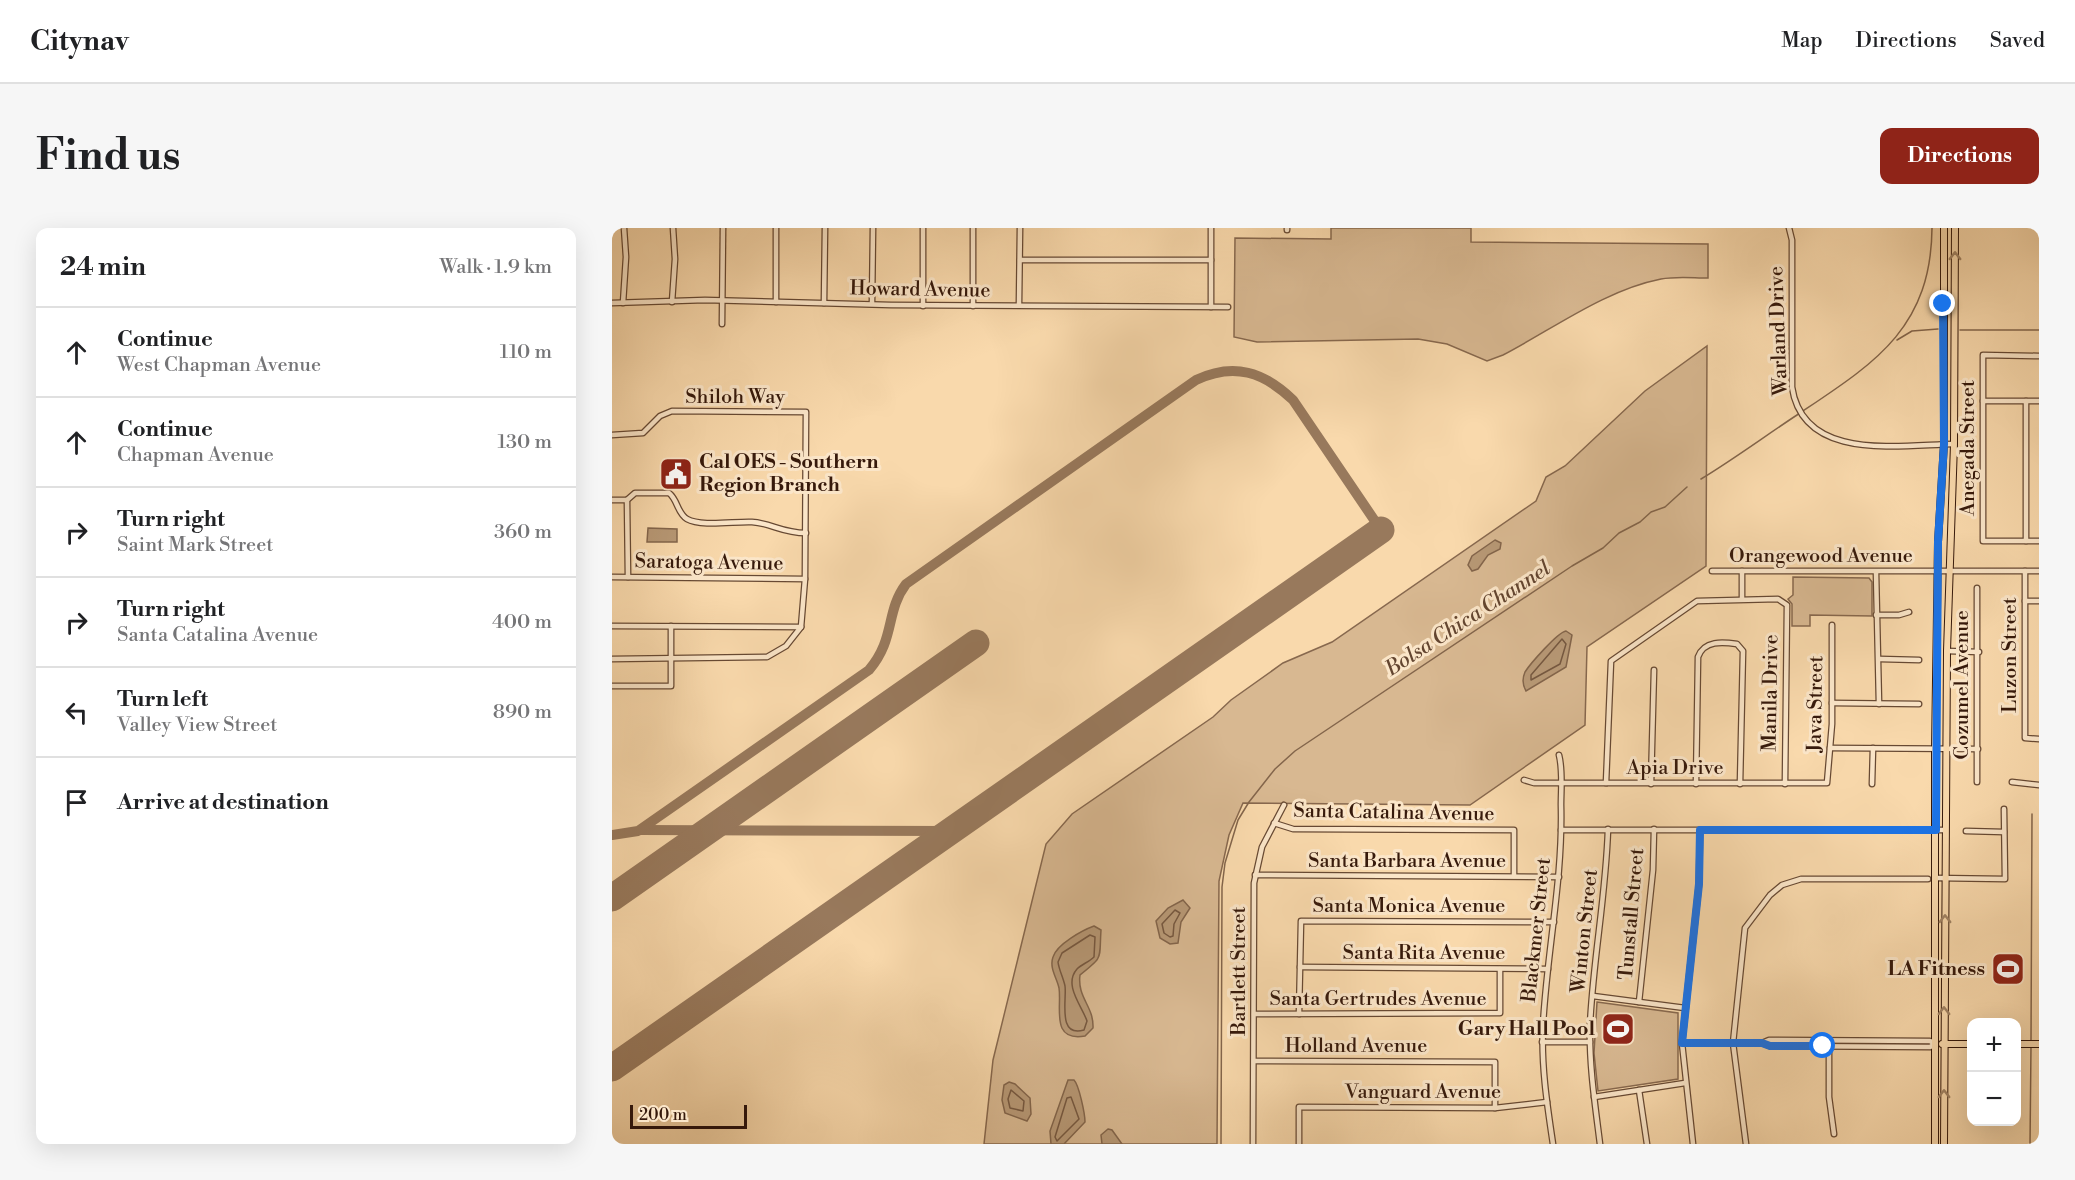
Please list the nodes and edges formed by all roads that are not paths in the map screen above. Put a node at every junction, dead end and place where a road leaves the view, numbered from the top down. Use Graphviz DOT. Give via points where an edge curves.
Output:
graph roads {
  1 [pos="624,228"];
  2 [pos="673,228"];
  3 [pos="723,228"];
  4 [pos="776,228"];
  5 [pos="825,228"];
  6 [pos="873,228"];
  7 [pos="923,228"];
  8 [pos="973,228"];
  9 [pos="1020,228"];
  10 [pos="1211,228"];
  11 [pos="1789,228"];
  12 [pos="1944,228"];
  13 [pos="1955,228"];
  14 [pos="1020,260"];
  15 [pos="1211,260"];
  16 [pos="721,300"];
  17 [pos="672,302"];
  18 [pos="776,302"];
  19 [pos="612,303"];
  20 [pos="623,303"];
  21 [pos="824,303"];
  22 [pos="872,303"];
  23 [pos="1019,304"];
  24 [pos="923,306"];
  25 [pos="973,306"];
  26 [pos="1211,307"];
  27 [pos="1228,307"];
  28 [pos="722,324"];
  29 [pos="2039,356"];
  30 [pos="1983,401"];
  31 [pos="2026,401"];
  32 [pos="2039,401"];
  33 [pos="612,435"];
  34 [pos="1944,444"];
  35 [pos="1954,444"];
  36 [pos="612,500"];
  37 [pos="627,500"];
  38 [pos="806,533"];
  39 [pos="2026,541"];
  40 [pos="2039,541"];
  41 [pos="1938,570"];
  42 [pos="1948,570"];
  43 [pos="1712,571"];
  44 [pos="1742,571"];
  45 [pos="2025,571"];
  46 [pos="2039,571"];
  47 [pos="1876,572"];
  48 [pos="612,577"];
  49 [pos="628,577"];
  50 [pos="805,579"];
  51 [pos="1977,588"];
  52 [pos="1742,599"];
  53 [pos="2025,601"];
  54 [pos="2039,601"];
  55 [pos="1909,612"];
  56 [pos="1876,615"];
  57 [pos="1832,625"];
  58 [pos="612,626"];
  59 [pos="671,626"];
  60 [pos="801,627"];
  61 [pos="1947,651"];
  62 [pos="1979,652"];
  63 [pos="612,659"];
  64 [pos="671,659"];
  65 [pos="1880,659"];
  66 [pos="1919,660"];
  67 [pos="1654,669"];
  68 [pos="612,686"];
  69 [pos="1832,703"];
  70 [pos="1878,704"];
  71 [pos="1919,704"];
  72 [pos="2039,739"];
  73 [pos="1830,748"];
  74 [pos="1872,748"];
  75 [pos="1935,749"];
  76 [pos="1946,749"];
  77 [pos="1978,749"];
  78 [pos="1559,755"];
  79 [pos="1524,780"];
  80 [pos="1977,782"];
  81 [pos="2012,782"];
  82 [pos="1561,783"];
  83 [pos="1606,783"];
  84 [pos="1827,783"];
  85 [pos="1651,784"];
  86 [pos="1696,784"];
  87 [pos="1740,784"];
  88 [pos="1785,784"];
  89 [pos="1872,784"];
  90 [pos="2039,785"];
  91 [pos="1284,806"];
  92 [pos="2004,809"];
  93 [pos="1274,823"];
  94 [pos="1608,829"];
  95 [pos="1654,829"];
  96 [pos="1561,830"];
  97 [pos="1700,830"];
  98 [pos="1936,830"];
  99 [pos="1945,830"];
  100 [pos="1966,831"];
  101 [pos="2004,832"];
  102 [pos="1255,875"];
  103 [pos="1514,876"];
  104 [pos="1559,877"];
  105 [pos="1928,879"];
  106 [pos="1936,879"];
  107 [pos="1945,879"];
  108 [pos="1554,922"];
  109 [pos="1935,943"];
  110 [pos="1935,953"];
  111 [pos="1945,957"];
  112 [pos="1300,967"];
  113 [pos="1500,969"];
  114 [pos="1548,969"];
  115 [pos="1593,996"];
  116 [pos="1639,1002"];
  117 [pos="1685,1008"];
  118 [pos="1254,1014"];
  119 [pos="1299,1014"];
  120 [pos="1829,1040"];
  121 [pos="1542,1042"];
  122 [pos="1590,1042"];
  123 [pos="1682,1043"];
  124 [pos="1734,1043"];
  125 [pos="1762,1043"];
  126 [pos="1935,1044"];
  127 [pos="1944,1044"];
  128 [pos="1967,1044"];
  129 [pos="2021,1044"];
  130 [pos="2037,1044"];
  131 [pos="1829,1046"];
  132 [pos="1254,1061"];
  133 [pos="1685,1083"];
  134 [pos="1639,1090"];
  135 [pos="1594,1097"];
  136 [pos="1547,1102"];
  137 [pos="1495,1108"];
  138 [pos="1834,1134"];
  139 [pos="1253,1144"];
  140 [pos="1299,1144"];
  141 [pos="1553,1144"];
  142 [pos="1600,1144"];
  143 [pos="1647,1144"];
  144 [pos="1693,1144"];
  145 [pos="1746,1144"];
  146 [pos="1935,1144"];
  147 [pos="1944,1144"];
  1 -- 20 [label="street"];
  2 -- 17 [label="street"];
  3 -- 16 [label="street"];
  4 -- 18 [label="street"];
  5 -- 21 [label="street"];
  6 -- 22 [label="street"];
  7 -- 24 [label="street"];
  8 -- 25 [label="street"];
  9 -- 14 [label="street"];
  10 -- 15 [label="street"];
  11 -- 34 [label="street, Warland Drive" via="1792,387 1803,416 1826,437 1848,444"];
  12 -- 34 [label="main road"];
  35 -- 13 [label="main road, one-way"];
  14 -- 15 [label="street"];
  14 -- 23 [label="street"];
  15 -- 26 [label="street"];
  16 -- 17 [label="street, Howard Avenue"];
  16 -- 18 [label="street, Howard Avenue"];
  16 -- 28 [label="street"];
  17 -- 20 [label="street, Howard Avenue"];
  18 -- 21 [label="street, Howard Avenue"];
  19 -- 20 [label="street, Howard Avenue"];
  21 -- 22 [label="street, Howard Avenue"];
  22 -- 24 [label="street, Howard Avenue"];
  23 -- 25 [label="street, Howard Avenue"];
  23 -- 26 [label="street, Howard Avenue"];
  24 -- 25 [label="street, Howard Avenue"];
  26 -- 27 [label="street, Howard Avenue"];
  29 -- 30 [label="street, Anegada Street" via="1983,356"];
  30 -- 31 [label="street"];
  30 -- 39 [label="street, Anegada Street" via="1983,541"];
  31 -- 32 [label="street"];
  31 -- 39 [label="street"];
  33 -- 38 [label="street, Shiloh Way" via="643,433 660,416 672,411 806,412"];
  34 -- 35 [label="street, Warland Drive"];
  34 -- 41 [label="main road"];
  35 -- 42 [label="main road"];
  36 -- 37 [label="street"];
  37 -- 38 [label="street" via="634,493 669,493 682,515 692,521 752,522 781,531"];
  37 -- 49 [label="street"];
  38 -- 50 [label="street, Shiloh Way"];
  39 -- 40 [label="street"];
  41 -- 42 [label="street, Orangewood Avenue"];
  41 -- 47 [label="street, Orangewood Avenue"];
  41 -- 75 [label="main road"];
  42 -- 45 [label="street, Orangewood Avenue"];
  42 -- 61 [label="main road"];
  43 -- 44 [label="street, Orangewood Avenue"];
  44 -- 47 [label="street, Orangewood Avenue"];
  44 -- 52 [label="street"];
  45 -- 46 [label="street, Orangewood Avenue"];
  45 -- 53 [label="street, Luzon Street"];
  47 -- 56 [label="street"];
  48 -- 49 [label="street, Saratoga Avenue"];
  49 -- 50 [label="street, Saratoga Avenue"];
  50 -- 60 [label="street, Shiloh Way"];
  51 -- 62 [label="street, Cozumel Avenue"];
  52 -- 83 [label="street" via="1697,601 1611,661"];
  52 -- 88 [label="street, Manila Drive" via="1778,599 1786,603"];
  53 -- 54 [label="street"];
  53 -- 72 [label="street, Luzon Street" via="2025,738"];
  55 -- 56 [label="street"];
  56 -- 65 [label="street"];
  57 -- 69 [label="street, Java Street"];
  58 -- 59 [label="street"];
  59 -- 60 [label="street"];
  59 -- 64 [label="street"];
  60 -- 64 [label="street" via="786,646 766,657"];
  61 -- 62 [label="street"];
  61 -- 76 [label="main road"];
  62 -- 77 [label="street, Cozumel Avenue" via="1975,686"];
  63 -- 64 [label="street"];
  64 -- 68 [label="street" via="671,686"];
  65 -- 66 [label="street"];
  65 -- 70 [label="street"];
  67 -- 85 [label="street"];
  69 -- 70 [label="street"];
  69 -- 73 [label="street, Java Street"];
  70 -- 71 [label="street"];
  73 -- 74 [label="street"];
  73 -- 84 [label="street, Java Street"];
  74 -- 75 [label="street"];
  74 -- 89 [label="street"];
  75 -- 76 [label="street"];
  75 -- 98 [label="main road"];
  76 -- 77 [label="street"];
  76 -- 99 [label="main road"];
  77 -- 80 [label="street, Cozumel Avenue"];
  78 -- 82 [label="street, Blackmer Street"];
  79 -- 82 [label="street, Apia Drive"];
  81 -- 90 [label="street"];
  82 -- 83 [label="street, Apia Drive"];
  82 -- 96 [label="street, Blackmer Street"];
  83 -- 85 [label="street, Apia Drive"];
  84 -- 88 [label="street, Apia Drive"];
  85 -- 86 [label="street, Apia Drive"];
  86 -- 87 [label="street, Apia Drive"];
  86 -- 87 [label="street" via="1698,657 1702,648 1710,644 1740,646 1743,651"];
  87 -- 88 [label="street, Apia Drive"];
  91 -- 93 [label="street, Bartlett Street"];
  92 -- 101 [label="street"];
  93 -- 102 [label="street, Bartlett Street" via="1262,847"];
  93 -- 103 [label="street, Santa Catalina Avenue" via="1293,829 1514,830"];
  94 -- 95 [label="street"];
  94 -- 96 [label="street"];
  94 -- 115 [label="street, Winton Street"];
  95 -- 97 [label="street"];
  95 -- 116 [label="street, Tunstall Street"];
  96 -- 104 [label="street, Blackmer Street"];
  97 -- 98 [label="street"];
  97 -- 117 [label="street" via="1699,884"];
  98 -- 99 [label="street"];
  98 -- 106 [label="main road"];
  99 -- 107 [label="main road"];
  100 -- 101 [label="street"];
  101 -- 107 [label="street" via="2005,879"];
  102 -- 103 [label="street, Santa Barbara Avenue"];
  102 -- 118 [label="street, Bartlett Street"];
  103 -- 104 [label="street, Santa Barbara Avenue"];
  104 -- 108 [label="street, Blackmer Street"];
  105 -- 124 [label="street" via="1801,879 1782,885 1770,895 1745,928"];
  106 -- 107 [label="street"];
  106 -- 109 [label="main road"];
  111 -- 107 [label="main road, one-way"];
  108 -- 112 [label="street, Santa Monica Avenue" via="1301,921"];
  108 -- 114 [label="street, Blackmer Street"];
  109 -- 110 [label="main road"];
  109 -- 111 [label="main road"];
  110 -- 111 [label="main road"];
  110 -- 126 [label="main road"];
  127 -- 111 [label="main road, one-way"];
  112 -- 113 [label="street, Santa Rita Avenue"];
  112 -- 119 [label="street"];
  113 -- 114 [label="street, Santa Rita Avenue"];
  113 -- 119 [label="street, Santa Gertrudes Avenue" via="1500,1013"];
  114 -- 121 [label="street, Blackmer Street"];
  115 -- 116 [label="street"];
  115 -- 122 [label="street, Winton Street"];
  116 -- 117 [label="street"];
  117 -- 123 [label="street"];
  118 -- 119 [label="street, Santa Gertrudes Avenue"];
  118 -- 132 [label="street, Bartlett Street"];
  120 -- 125 [label="street"];
  120 -- 126 [label="street"];
  120 -- 131 [label="street"];
  121 -- 122 [label="street"];
  121 -- 136 [label="street, Blackmer Street"];
  122 -- 135 [label="street, Winton Street"];
  123 -- 124 [label="street"];
  123 -- 133 [label="street"];
  124 -- 125 [label="street"];
  124 -- 145 [label="street"];
  125 -- 131 [label="street"];
  126 -- 127 [label="main road"];
  126 -- 131 [label="street"];
  126 -- 146 [label="main road"];
  127 -- 128 [label="main road"];
  147 -- 127 [label="main road, one-way"];
  129 -- 130 [label="main road"];
  131 -- 138 [label="street"];
  132 -- 137 [label="street, Holland Avenue" via="1495,1062"];
  132 -- 139 [label="street, Bartlett Street"];
  133 -- 134 [label="street"];
  133 -- 144 [label="street"];
  134 -- 135 [label="street"];
  134 -- 143 [label="street"];
  135 -- 142 [label="street, Winton Street"];
  136 -- 137 [label="street, Vanguard Avenue"];
  136 -- 141 [label="street, Blackmer Street"];
  137 -- 140 [label="street, Vanguard Avenue" via="1299,1107"];
}
